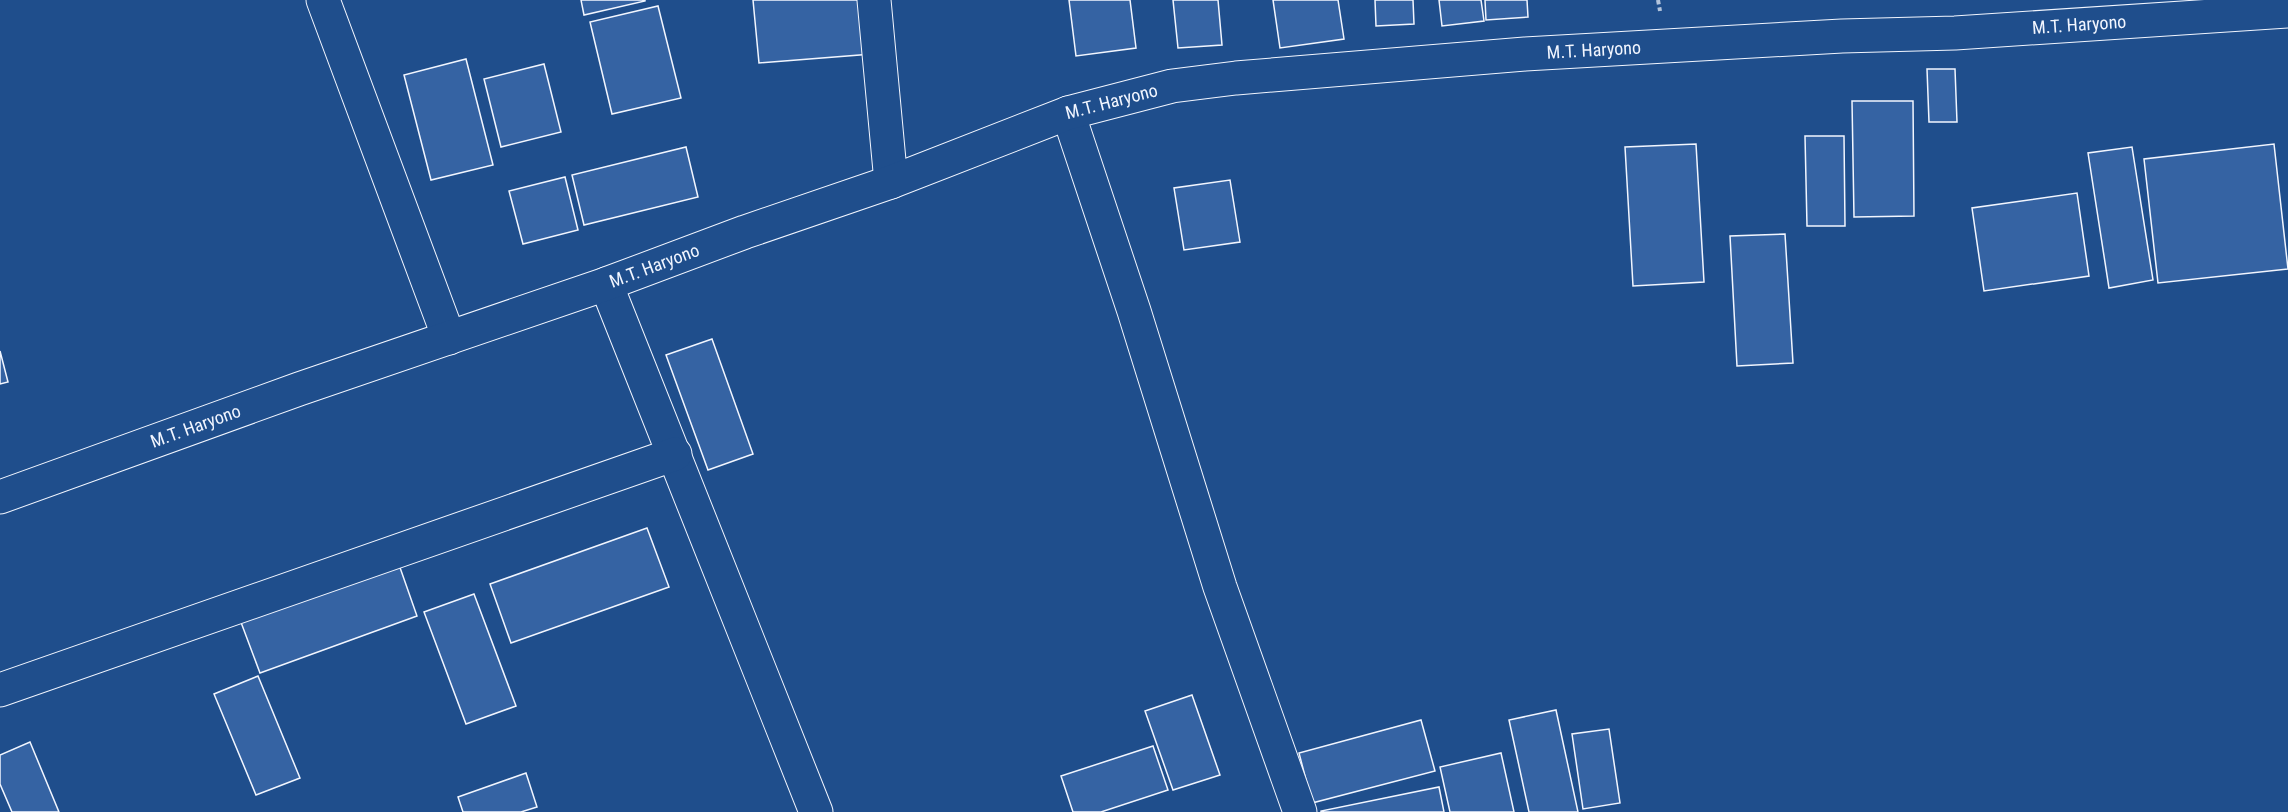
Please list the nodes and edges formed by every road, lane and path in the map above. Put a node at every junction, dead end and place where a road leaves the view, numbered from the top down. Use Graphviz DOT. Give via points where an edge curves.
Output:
graph roads {
  1 [pos="323,0"];
  2 [pos="874,0"];
  3 [pos="2288,11"];
  4 [pos="1068,113"];
  5 [pos="891,182"];
  6 [pos="606,284"];
  7 [pos="449,338"];
  8 [pos="675,454"];
  9 [pos="0,497"];
  10 [pos="0,690"];
  11 [pos="816,812"];
  12 [pos="1300,812"];
  1 -- 7 [label="main road"];
  2 -- 5 [label="main road"];
  3 -- 4 [label="main road, M.T. Haryono" via="1536,54 1236,78 1172,86"];
  4 -- 5 [label="main road, M.T. Haryono"];
  4 -- 12 [label="main road" via="1220,587"];
  5 -- 6 [label="main road, M.T. Haryono"];
  6 -- 7 [label="main road, M.T. Haryono"];
  6 -- 8 [label="main road"];
  7 -- 9 [label="main road, M.T. Haryono"];
  8 -- 10 [label="main road"];
  8 -- 11 [label="main road"];
}
